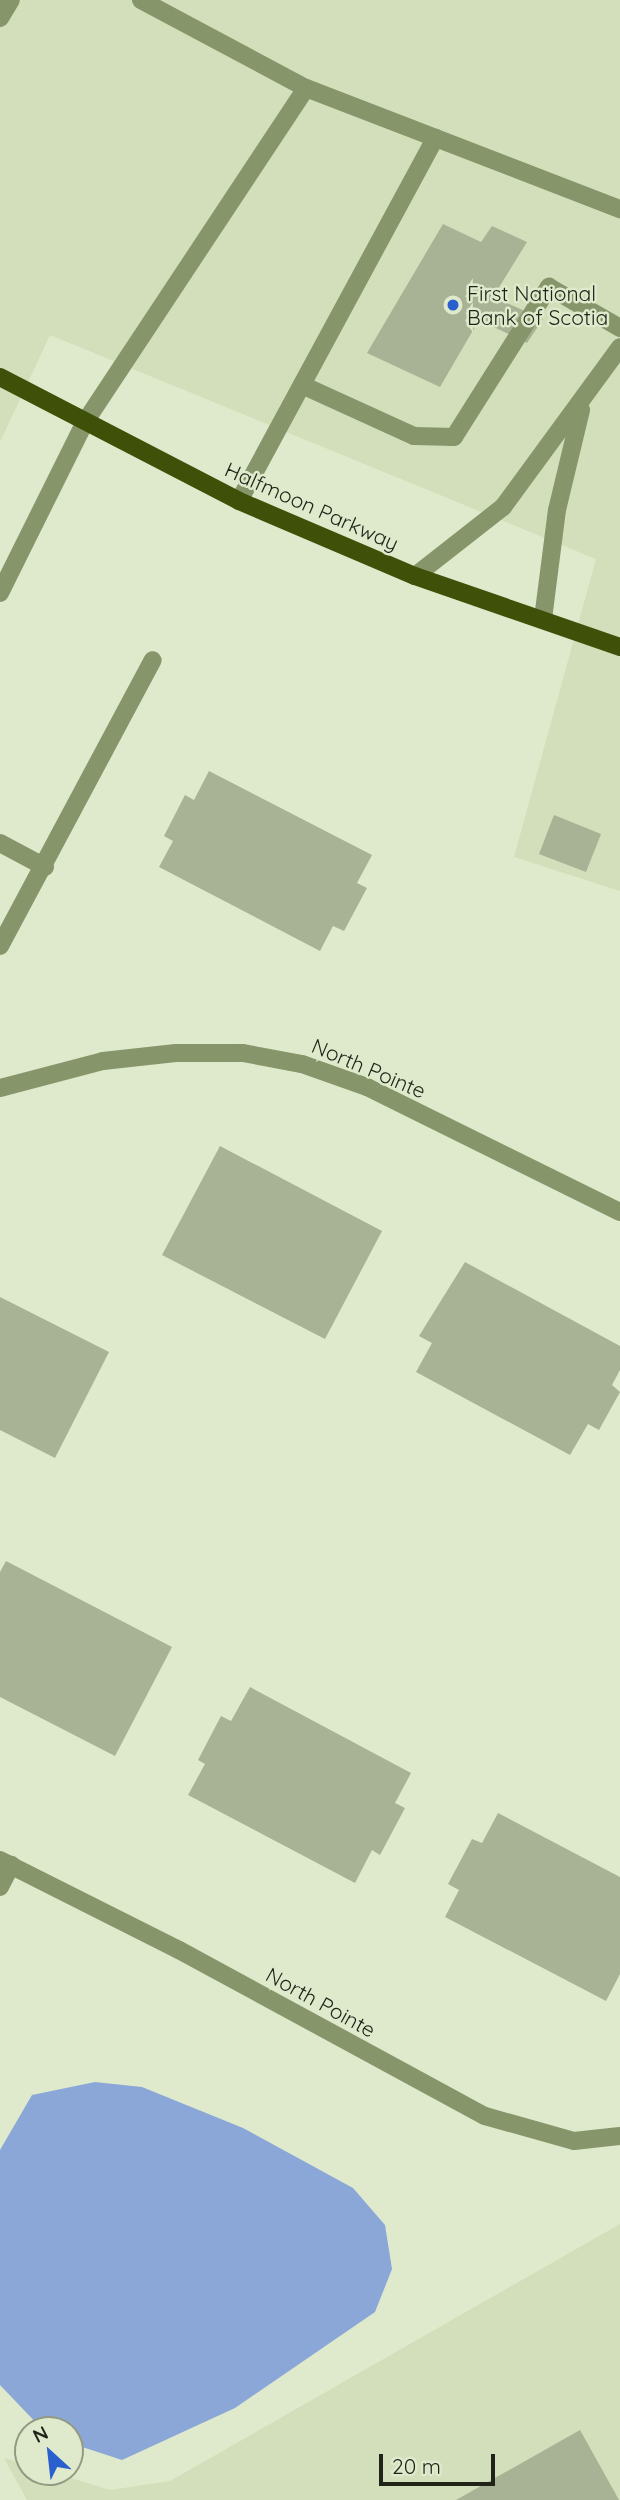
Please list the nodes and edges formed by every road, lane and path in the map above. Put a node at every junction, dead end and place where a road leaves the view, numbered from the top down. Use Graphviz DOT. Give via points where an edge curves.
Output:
graph roads {
  1 [pos="11,0"];
  2 [pos="141,0"];
  3 [pos="0,18"];
  4 [pos="306,88"];
  5 [pos="435,138"];
  6 [pos="620,209"];
  7 [pos="620,328"];
  8 [pos="620,348"];
  9 [pos="0,377"];
  10 [pos="302,385"];
  11 [pos="583,403"];
  12 [pos="85,422"];
  13 [pos="239,502"];
  14 [pos="415,576"];
  15 [pos="0,593"];
  16 [pos="544,619"];
  17 [pos="620,646"];
  18 [pos="153,660"];
  19 [pos="0,843"];
  20 [pos="45,867"];
  21 [pos="0,946"];
  22 [pos="0,1088"];
  23 [pos="620,1212"];
  24 [pos="6,1863"];
  25 [pos="0,1887"];
  26 [pos="620,2136"];
  1 -- 3 [label="street"];
  2 -- 4 [label="street"];
  4 -- 5 [label="street"];
  4 -- 12 [label="street"];
  5 -- 6 [label="street"];
  5 -- 10 [label="street"];
  7 -- 10 [label="street" via="549,287 454,437 414,436"];
  8 -- 11 [label="street"];
  9 -- 12 [label="main road, Halfmoon Parkway"];
  10 -- 13 [label="street"];
  11 -- 14 [label="street" via="503,507"];
  11 -- 16 [label="street" via="557,510"];
  12 -- 13 [label="main road, Halfmoon Parkway"];
  12 -- 15 [label="street"];
  13 -- 14 [label="main road, Halfmoon Parkway"];
  14 -- 16 [label="main road, Halfmoon Parkway"];
  16 -- 17 [label="main road, Halfmoon Parkway"];
  18 -- 20 [label="street"];
  19 -- 20 [label="street"];
  20 -- 21 [label="street"];
  22 -- 23 [label="street, North Pointe" via="103,1060 243,1053 302,1063 367,1087"];
  24 -- 25 [label="street, North Pointe"];
  24 -- 26 [label="street, North Pointe" via="179,1950 485,2116 574,2141"];
}
